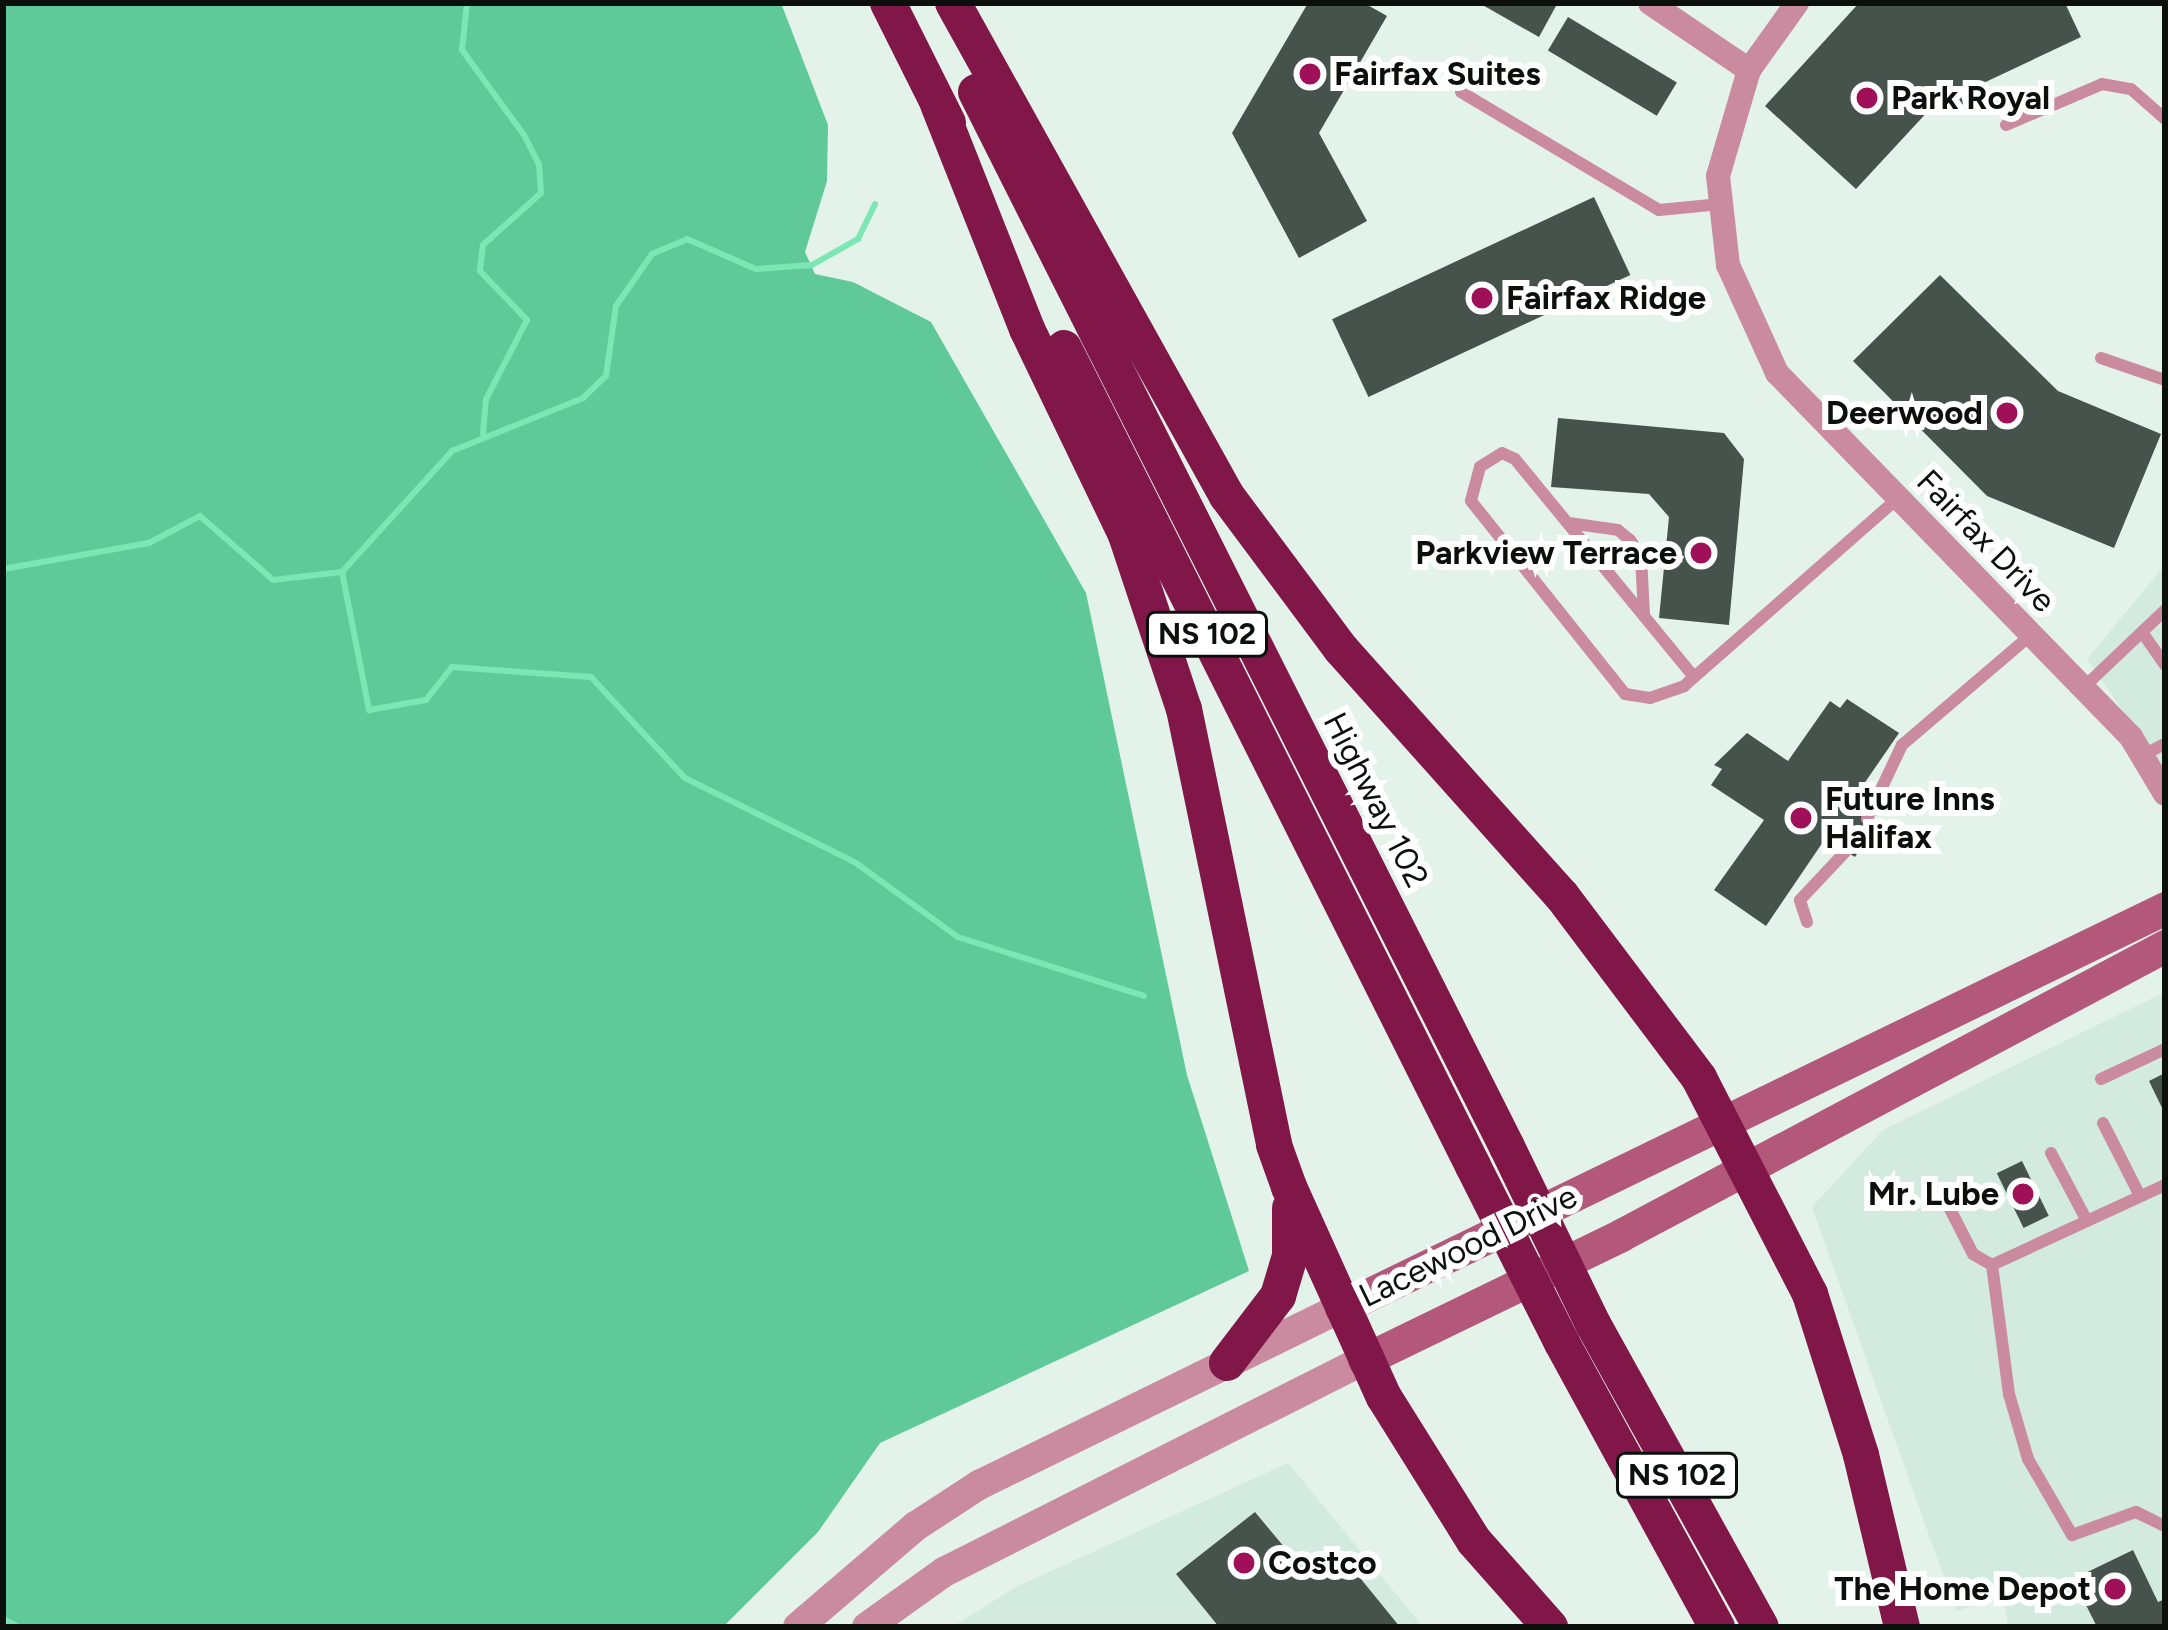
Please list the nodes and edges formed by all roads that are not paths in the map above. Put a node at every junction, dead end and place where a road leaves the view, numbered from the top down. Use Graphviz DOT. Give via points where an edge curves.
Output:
graph roads {
  1 [pos="888,3"];
  2 [pos="932,3"];
  3 [pos="953,3"];
  4 [pos="1650,3"];
  5 [pos="1797,3"];
  6 [pos="1749,70"];
  7 [pos="1461,92"];
  8 [pos="938,104"];
  9 [pos="2165,119"];
  10 [pos="2006,125"];
  11 [pos="1721,204"];
  12 [pos="2101,358"];
  13 [pos="2165,380"];
  14 [pos="1898,498"];
  15 [pos="1568,523"];
  16 [pos="2165,610"];
  17 [pos="1644,616"];
  18 [pos="2142,632"];
  19 [pos="2031,635"];
  20 [pos="2165,665"];
  21 [pos="1694,677"];
  22 [pos="2083,688"];
  23 [pos="2154,749"];
  24 [pos="2165,794"];
  25 [pos="1867,819"];
  26 [pos="1846,851"];
  27 [pos="2165,908"];
  28 [pos="1807,922"];
  29 [pos="2165,946"];
  30 [pos="2165,1049"];
  31 [pos="2101,1079"];
  32 [pos="1724,1122"];
  33 [pos="2103,1124"];
  34 [pos="2051,1153"];
  35 [pos="1749,1167"];
  36 [pos="2165,1185"];
  37 [pos="1289,1187"];
  38 [pos="2140,1196"];
  39 [pos="1948,1205"];
  40 [pos="2087,1222"];
  41 [pos="1992,1265"];
  42 [pos="1341,1308"];
  43 [pos="1578,1334"];
  44 [pos="1364,1360"];
  45 [pos="1227,1363"];
  46 [pos="2165,1526"];
  47 [pos="798,1627"];
  48 [pos="867,1627"];
  49 [pos="1550,1627"];
  50 [pos="1717,1627"];
  51 [pos="1761,1627"];
  52 [pos="1903,1627"];
  1 -- 8 [label="highway, Highway 102 / NS 102"];
  2 -- 43 [label="highway, Highway 102 / NS 102, bridge" via="1507,1147"];
  3 -- 32 [label="highway" via="1227,496 1341,649 1662,1021"];
  4 -- 6 [label="street"];
  5 -- 6 [label="street, Fairfax Drive"];
  6 -- 11 [label="street, Fairfax Drive" via="1725,139"];
  7 -- 11 [label="lane" via="1659,210"];
  8 -- 37 [label="highway" via="1028,328 1126,535 1177,687"];
  8 -- 43 [label="highway, Highway 102 / NS 102, bridge" via="1473,1166"];
  9 -- 10 [label="lane" via="2131,89 2102,84"];
  11 -- 14 [label="street, Fairfax Drive" via="1728,265 1777,373"];
  12 -- 13 [label="lane"];
  14 -- 19 [label="street, Fairfax Drive"];
  14 -- 21 [label="lane"];
  15 -- 17 [label="lane"];
  15 -- 17 [label="lane" via="1618,530 1630,541 1641,556"];
  15 -- 21 [label="lane" via="1515,458 1491,458 1471,481 1471,501 1624,694 1664,697"];
  16 -- 18 [label="lane"];
  17 -- 21 [label="lane"];
  18 -- 20 [label="lane"];
  18 -- 22 [label="lane"];
  19 -- 22 [label="street, Fairfax Drive"];
  19 -- 25 [label="lane" via="1902,745"];
  22 -- 23 [label="street, Fairfax Drive"];
  23 -- 24 [label="street, Fairfax Drive"];
  26 -- 28 [label="lane" via="1800,900"];
  27 -- 32 [label="main road, Lacewood Drive"];
  29 -- 35 [label="main road, Lacewood Drive"];
  30 -- 31 [label="lane"];
  32 -- 35 [label="highway"];
  32 -- 42 [label="main road, Lacewood Drive"];
  33 -- 38 [label="lane"];
  34 -- 40 [label="lane"];
  35 -- 44 [label="main road, Lacewood Drive"];
  35 -- 52 [label="highway" via="1839,1375"];
  36 -- 38 [label="lane"];
  37 -- 42 [label="highway"];
  37 -- 45 [label="highway" via="1290,1256 1278,1296"];
  38 -- 40 [label="lane"];
  39 -- 41 [label="lane" via="1973,1254"];
  40 -- 41 [label="lane"];
  41 -- 46 [label="lane" via="2009,1394 2028,1459 2072,1535 2136,1512"];
  42 -- 44 [label="highway"];
  42 -- 45 [label="street, Lacewood Drive"];
  43 -- 50 [label="highway, Highway 102 / NS 102"];
  43 -- 51 [label="highway, Highway 102 / NS 102"];
  44 -- 48 [label="street, Lacewood Drive" via="983,1551"];
  44 -- 49 [label="highway" via="1474,1541"];
  45 -- 47 [label="street, Lacewood Drive" via="979,1485 916,1526"];
}
